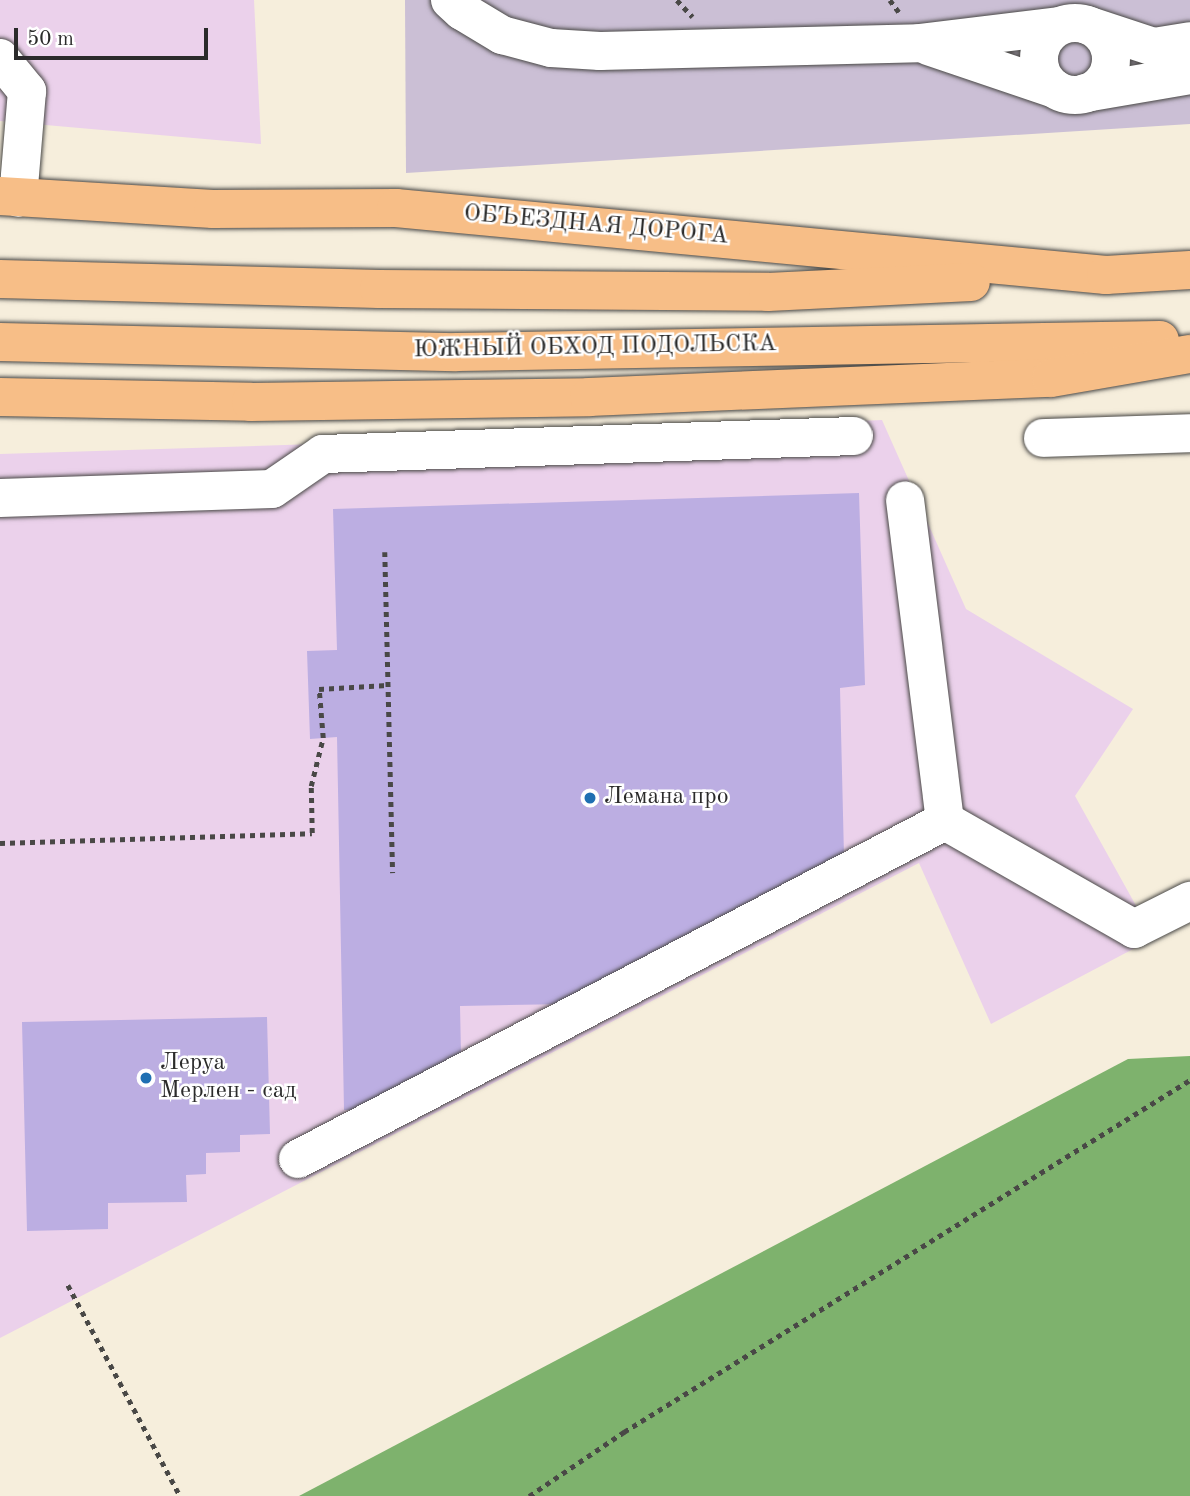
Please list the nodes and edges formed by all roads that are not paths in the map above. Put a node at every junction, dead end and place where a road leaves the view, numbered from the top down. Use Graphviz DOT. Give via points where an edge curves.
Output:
graph roads {
  1 [pos="450,0"];
  2 [pos="1073,25"];
  3 [pos="1190,41"];
  4 [pos="919,43"];
  5 [pos="0,58"];
  6 [pos="1190,75"];
  7 [pos="1070,91"];
  8 [pos="9,197"];
  9 [pos="1190,270"];
  10 [pos="1106,275"];
  11 [pos="0,279"];
  12 [pos="1190,339"];
  13 [pos="0,342"];
  14 [pos="1190,354"];
  15 [pos="0,397"];
  16 [pos="1190,433"];
  17 [pos="854,436"];
  18 [pos="1043,438"];
  19 [pos="0,499"];
  20 [pos="905,500"];
  21 [pos="945,821"];
  22 [pos="1190,901"];
  23 [pos="298,1159"];
  1 -- 4 [label="lane" via="502,35 551,48 600,51"];
  2 -- 3 [label="lane" via="1154,47"];
  2 -- 4 [label="lane"];
  2 -- 7 [label="lane" via="1044,41 1038,62 1044,78"];
  2 -- 7 [label="lane" via="1099,32 1111,59 1108,74 1098,86"];
  4 -- 7 [label="lane"];
  5 -- 8 [label="lane" via="27,91"];
  6 -- 7 [label="lane"];
  8 -- 10 [label="main road, ОБЪЕЗДНАЯ ДОРОГА" via="213,209 396,208"];
  9 -- 10 [label="main road, ОБЪЕЗДНАЯ ДОРОГА"];
  10 -- 11 [label="main road" via="768,292"];
  12 -- 13 [label="main road, ЮЖНЫЙ ОБХОД ПОДОЛЬСКА" via="442,352"];
  14 -- 15 [label="main road" via="1051,378 589,397 251,402"];
  16 -- 18 [label="lane"];
  17 -- 19 [label="lane" via="323,454 272,489"];
  20 -- 21 [label="lane"];
  21 -- 22 [label="lane" via="1134,929"];
  21 -- 23 [label="lane"];
}
